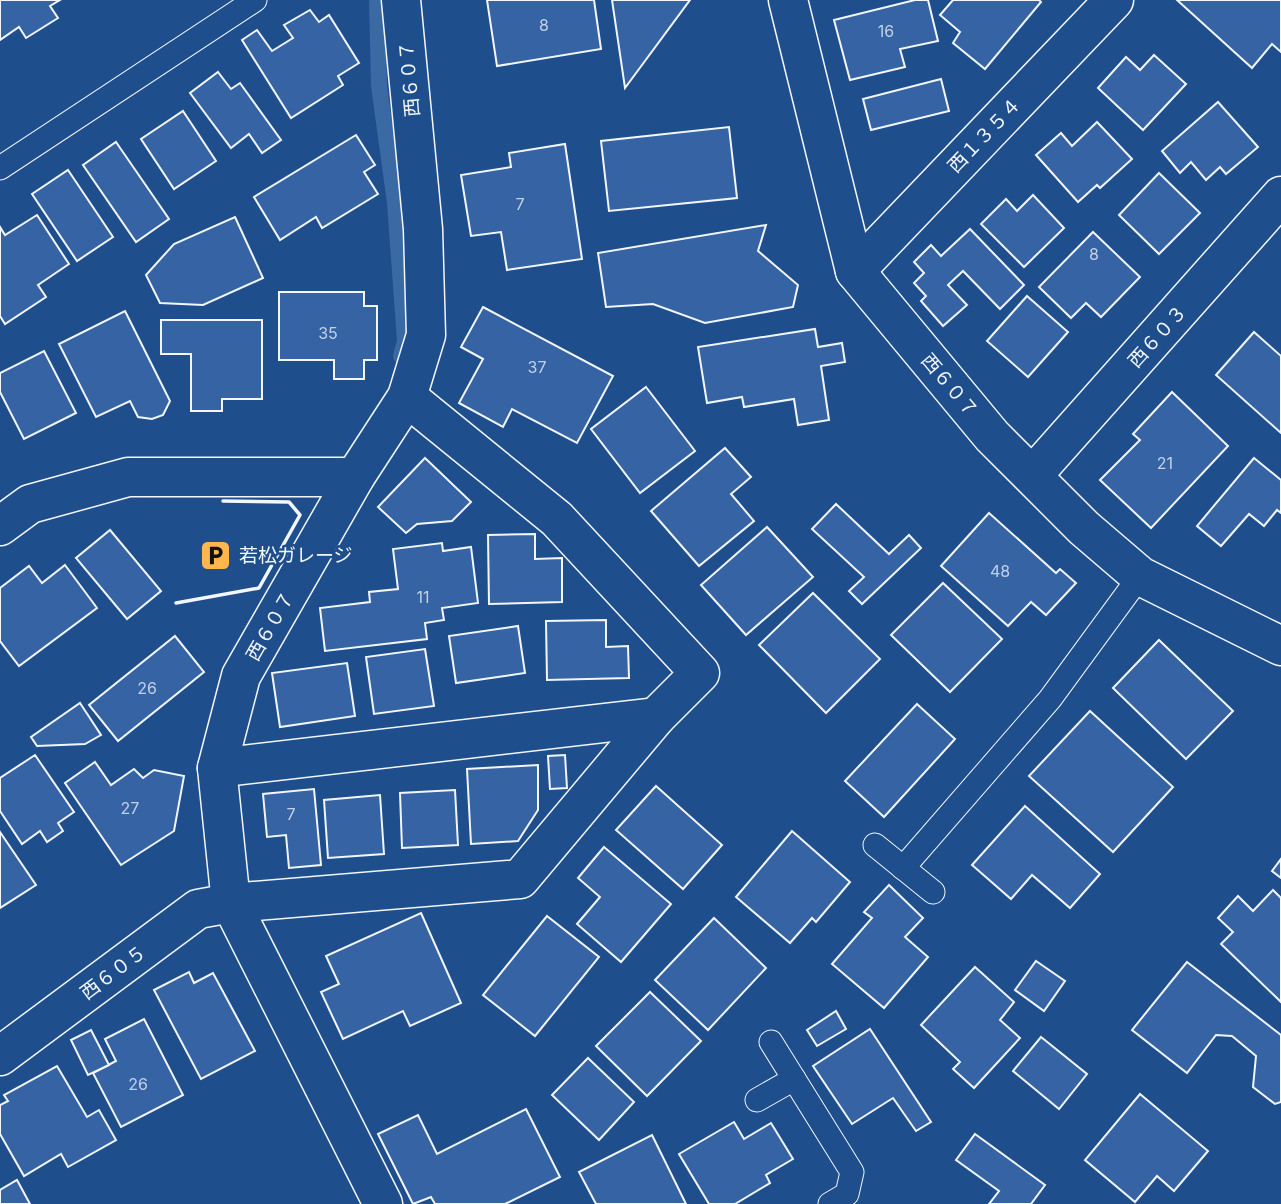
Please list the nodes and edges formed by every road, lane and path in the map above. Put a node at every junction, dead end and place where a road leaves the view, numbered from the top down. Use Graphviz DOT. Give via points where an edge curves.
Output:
graph roads {
  1 [pos="255,0"];
  2 [pos="401,0"];
  3 [pos="788,0"];
  4 [pos="1114,0"];
  5 [pos="0,169"];
  6 [pos="1281,197"];
  7 [pos="855,271"];
  8 [pos="407,397"];
  9 [pos="1033,475"];
  10 [pos="355,477"];
  11 [pos="0,526"];
  12 [pos="1140,576"];
  13 [pos="1281,646"];
  14 [pos="656,717"];
  15 [pos="217,768"];
  16 [pos="875,845"];
  17 [pos="903,868"];
  18 [pos="933,892"];
  19 [pos="231,903"];
  20 [pos="771,1042"];
  21 [pos="0,1056"];
  22 [pos="794,1080"];
  23 [pos="757,1100"];
  24 [pos="383,1204"];
  25 [pos="830,1204"];
  1 -- 5 [label="lane"];
  2 -- 8 [label="street, 西６０７" via="423,229 426,335"];
  3 -- 7 [label="street, 西６０７"];
  4 -- 7 [label="street, 西１３５４"];
  6 -- 9 [label="street, 西６０３"];
  7 -- 9 [label="street, 西６０７" via="992,436"];
  8 -- 10 [label="street, 西６０７"];
  8 -- 14 [label="street, 西６０５" via="557,519 700,673"];
  9 -- 12 [label="street, 西６０７" via="1084,528"];
  10 -- 11 [label="street" via="128,478 30,504"];
  10 -- 15 [label="street, 西６０７" via="241,676"];
  12 -- 13 [label="street, 西６０７"];
  12 -- 17 [label="lane" via="1050,699"];
  14 -- 15 [label="street"];
  14 -- 19 [label="street, 西６０５" via="520,879"];
  15 -- 19 [label="street, 西６０７"];
  16 -- 17 [label="lane"];
  17 -- 18 [label="lane"];
  19 -- 21 [label="street, 西６０５" via="198,909"];
  19 -- 24 [label="street, 西６０７"];
  20 -- 22 [label="lane"];
  22 -- 23 [label="lane"];
  22 -- 25 [label="lane" via="852,1172 847,1194"];
}
